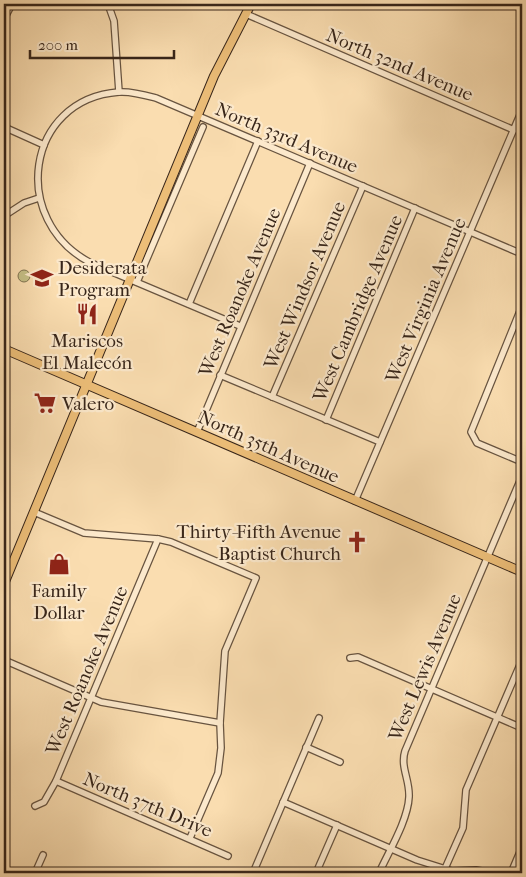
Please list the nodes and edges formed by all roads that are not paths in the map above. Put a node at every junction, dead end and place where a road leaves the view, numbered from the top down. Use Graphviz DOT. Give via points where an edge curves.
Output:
graph roads {
  1 [pos="12,4"];
  2 [pos="108,4"];
  3 [pos="251,4"];
  4 [pos="246,14"];
  5 [pos="4,19"];
  6 [pos="119,92"];
  7 [pos="522,110"];
  8 [pos="198,116"];
  9 [pos="4,127"];
  10 [pos="203,127"];
  11 [pos="514,130"];
  12 [pos="190,134"];
  13 [pos="198,138"];
  14 [pos="258,141"];
  15 [pos="44,145"];
  16 [pos="310,164"];
  17 [pos="363,186"];
  18 [pos="39,198"];
  19 [pos="415,208"];
  20 [pos="4,216"];
  21 [pos="470,232"];
  22 [pos="522,254"];
  23 [pos="134,280"];
  24 [pos="189,304"];
  25 [pos="522,306"];
  26 [pos="240,326"];
  27 [pos="4,349"];
  28 [pos="220,375"];
  29 [pos="86,384"];
  30 [pos="272,397"];
  31 [pos="326,420"];
  32 [pos="197,432"];
  33 [pos="380,442"];
  34 [pos="522,462"];
  35 [pos="522,476"];
  36 [pos="355,501"];
  37 [pos="34,512"];
  38 [pos="158,538"];
  39 [pos="488,557"];
  40 [pos="522,572"];
  41 [pos="4,584"];
  42 [pos="350,658"];
  43 [pos="4,660"];
  44 [pos="522,660"];
  45 [pos="431,688"];
  46 [pos="90,699"];
  47 [pos="319,718"];
  48 [pos="498,718"];
  49 [pos="220,723"];
  50 [pos="522,728"];
  51 [pos="306,747"];
  52 [pos="340,762"];
  53 [pos="56,781"];
  54 [pos="283,802"];
  55 [pos="35,806"];
  56 [pos="337,825"];
  57 [pos="190,838"];
  58 [pos="522,847"];
  59 [pos="390,848"];
  60 [pos="43,855"];
  61 [pos="228,856"];
  62 [pos="444,872"];
  63 [pos="36,873"];
  64 [pos="253,873"];
  65 [pos="316,873"];
  66 [pos="379,873"];
  67 [pos="493,873"];
  68 [pos="511,873"];
  1 -- 5 [label="street"];
  2 -- 6 [label="street" via="114,21"];
  3 -- 4 [label="main road"];
  4 -- 8 [label="main road"];
  4 -- 11 [label="street, North 32nd Avenue"];
  6 -- 8 [label="street, North 33rd Avenue" via="156,98"];
  6 -- 15 [label="street" via="75,106 52,130"];
  7 -- 11 [label="street, West Virginia Avenue"];
  8 -- 12 [label="main road"];
  8 -- 14 [label="street, North 33rd Avenue"];
  9 -- 15 [label="street"];
  10 -- 13 [label="street"];
  11 -- 21 [label="street, West Virginia Avenue"];
  12 -- 13 [label="street"];
  12 -- 23 [label="main road"];
  13 -- 23 [label="street"];
  14 -- 16 [label="street, North 33rd Avenue"];
  14 -- 24 [label="street"];
  15 -- 18 [label="street" via="36,175"];
  16 -- 17 [label="street, North 33rd Avenue"];
  16 -- 26 [label="street, West Roanoke Avenue"];
  17 -- 19 [label="street, North 33rd Avenue"];
  17 -- 30 [label="street, West Windsor Avenue"];
  18 -- 20 [label="street"];
  18 -- 23 [label="street" via="43,213 67,247 91,262"];
  19 -- 21 [label="street, North 33rd Avenue"];
  19 -- 31 [label="street, West Cambridge Avenue"];
  21 -- 22 [label="street, North 33rd Avenue"];
  21 -- 33 [label="street, West Virginia Avenue"];
  23 -- 24 [label="street"];
  23 -- 29 [label="main road"];
  24 -- 26 [label="street"];
  25 -- 34 [label="street" via="472,426 472,437 481,445"];
  26 -- 28 [label="street, West Roanoke Avenue"];
  27 -- 29 [label="main road, North 35th Avenue"];
  28 -- 30 [label="street"];
  28 -- 32 [label="street, West Roanoke Avenue"];
  29 -- 32 [label="main road, North 35th Avenue"];
  29 -- 37 [label="main road"];
  30 -- 31 [label="street"];
  31 -- 33 [label="street"];
  32 -- 36 [label="main road, North 35th Avenue"];
  33 -- 36 [label="street, West Virginia Avenue"];
  35 -- 39 [label="street, West Lewis Avenue"];
  36 -- 39 [label="main road, North 35th Avenue"];
  37 -- 38 [label="street" via="84,533"];
  37 -- 41 [label="main road"];
  38 -- 46 [label="street, West Roanoke Avenue"];
  38 -- 49 [label="street" via="256,578 224,651"];
  39 -- 40 [label="main road, North 35th Avenue"];
  39 -- 45 [label="street, West Lewis Avenue"];
  42 -- 45 [label="street" via="358,657"];
  43 -- 46 [label="street"];
  44 -- 48 [label="street"];
  45 -- 48 [label="street"];
  45 -- 59 [label="street, West Lewis Avenue" via="402,761 408,786 408,806"];
  46 -- 49 [label="street"];
  46 -- 53 [label="street, West Roanoke Avenue"];
  47 -- 51 [label="street"];
  48 -- 50 [label="street"];
  48 -- 62 [label="street" via="466,790 463,828"];
  49 -- 57 [label="street" via="218,773"];
  51 -- 52 [label="street"];
  51 -- 54 [label="street"];
  53 -- 55 [label="street, West Roanoke Avenue" via="44,802"];
  53 -- 57 [label="street, North 37th Drive"];
  54 -- 56 [label="street"];
  54 -- 64 [label="street"];
  56 -- 59 [label="street"];
  56 -- 65 [label="street"];
  57 -- 61 [label="street, North 37th Drive"];
  58 -- 68 [label="street"];
  59 -- 62 [label="street"];
  59 -- 66 [label="street, West Lewis Avenue"];
  60 -- 63 [label="street"];
  62 -- 67 [label="street" via="476,870"];
}
